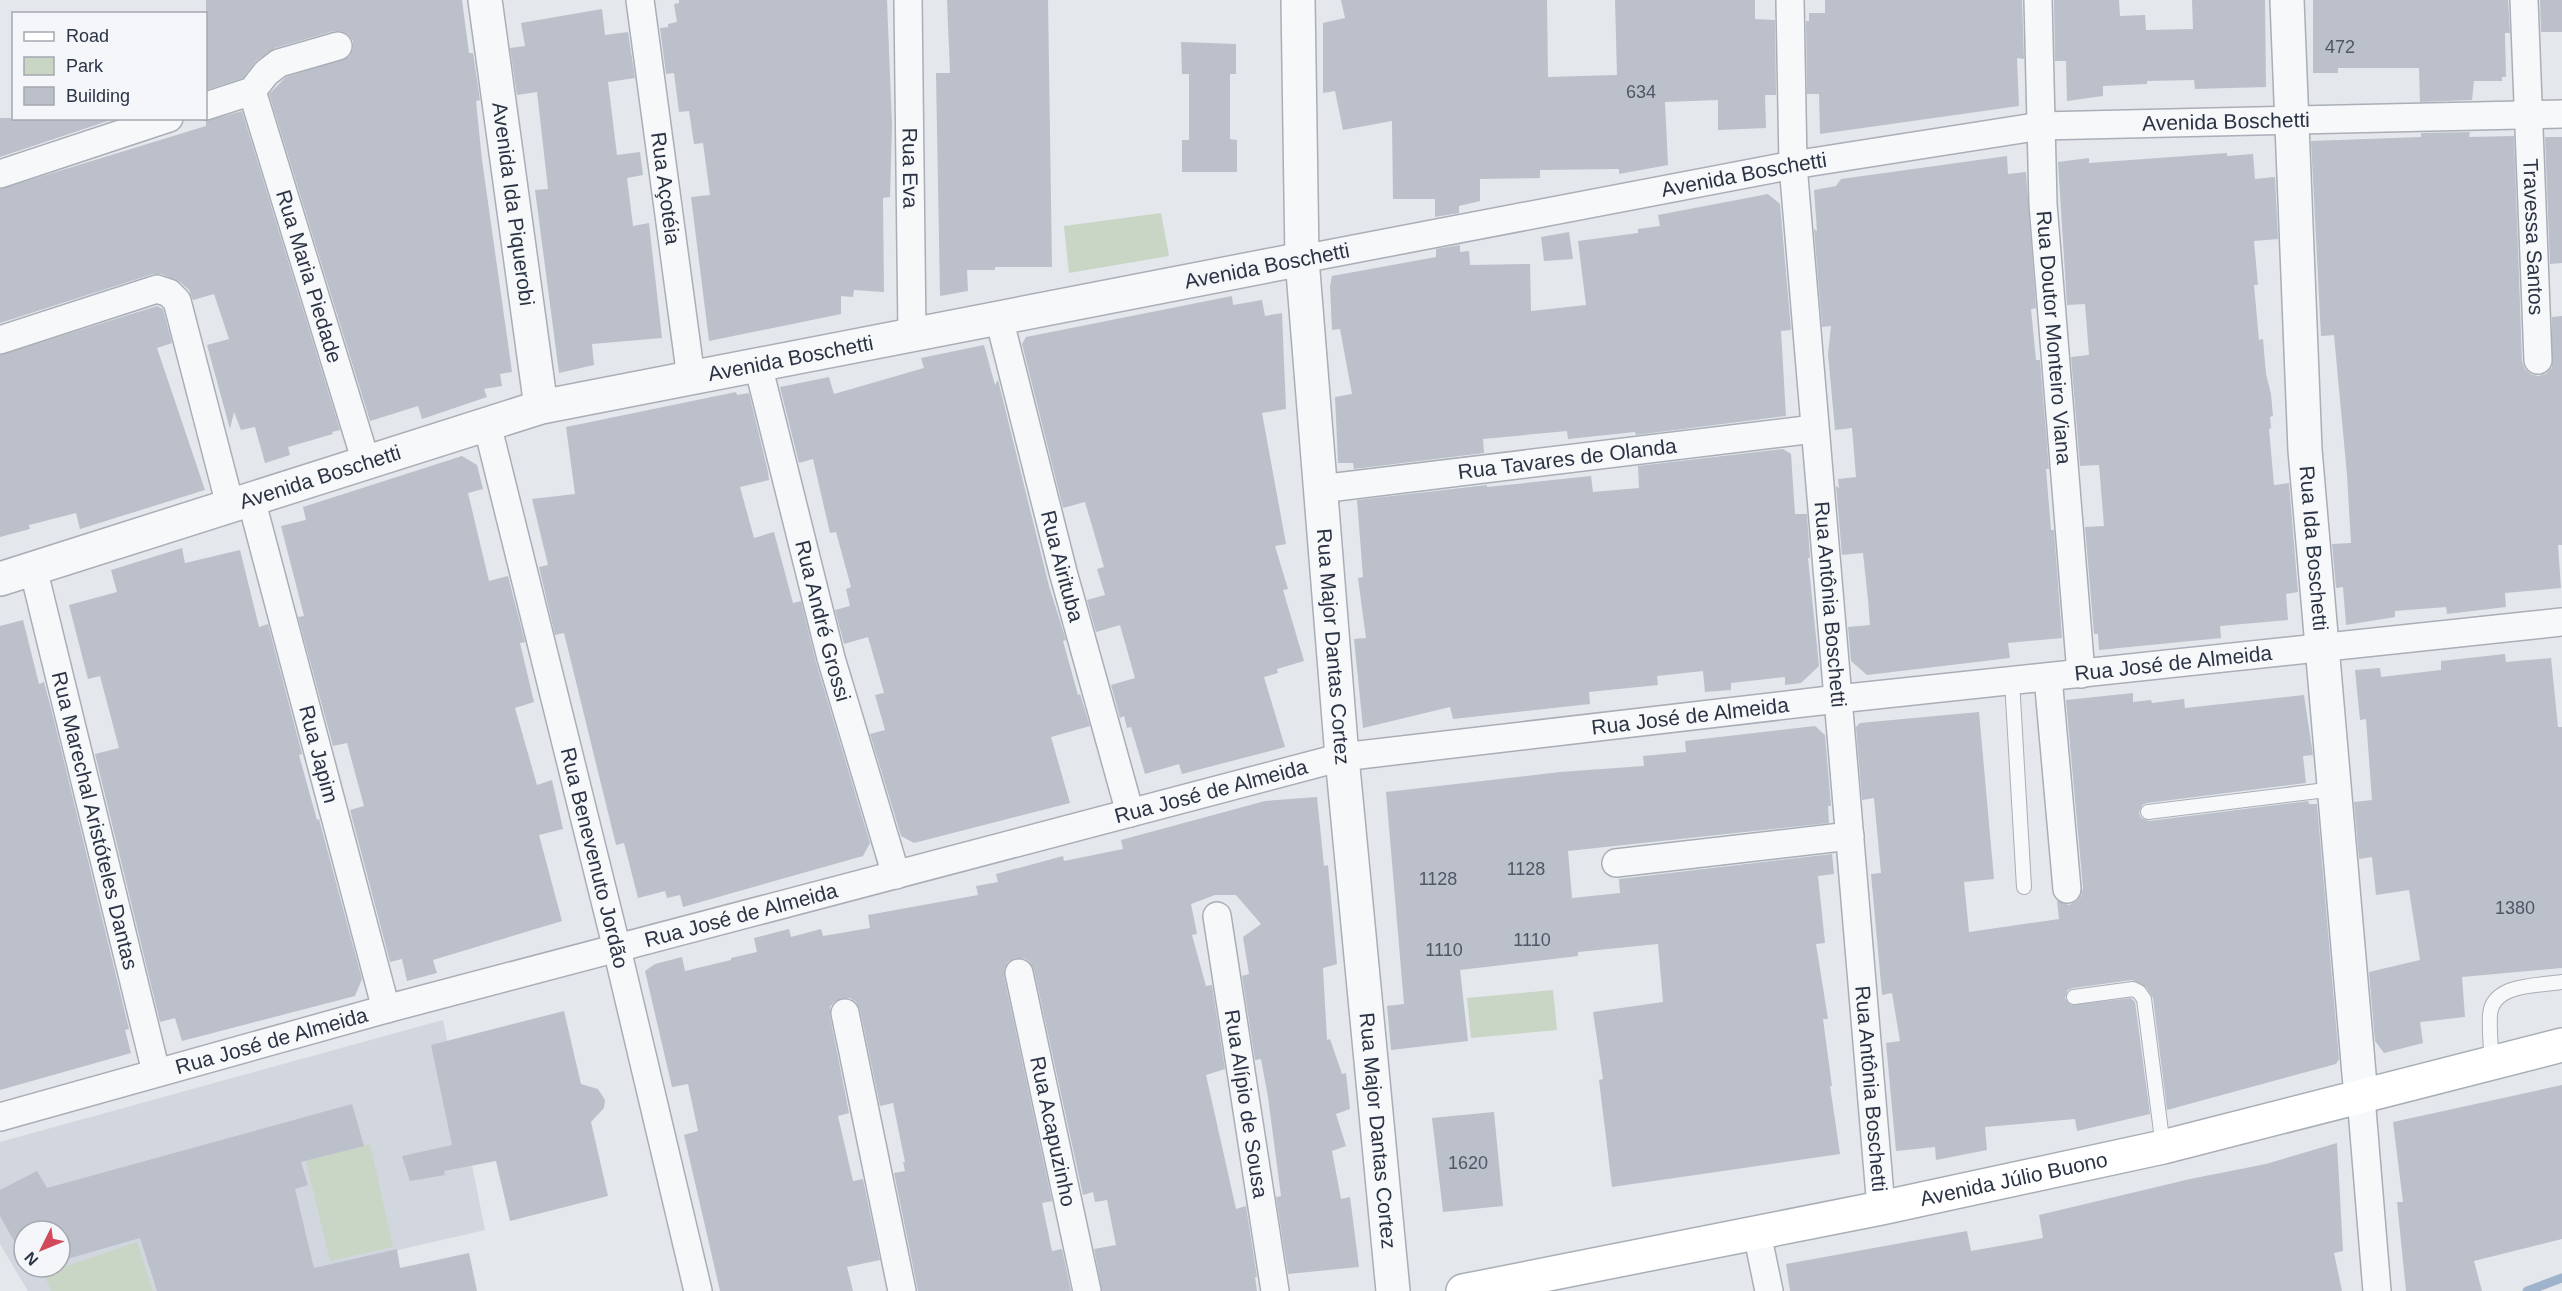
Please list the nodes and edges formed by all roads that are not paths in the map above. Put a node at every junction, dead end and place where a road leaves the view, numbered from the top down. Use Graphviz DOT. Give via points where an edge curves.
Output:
graph roads {
  1 [pos="485,0"];
  2 [pos="640,0"];
  3 [pos="908,0"];
  4 [pos="1298,0"];
  5 [pos="1790,0"];
  6 [pos="2038,0"];
  7 [pos="2287,0"];
  8 [pos="2524,0"];
  9 [pos="338,46"];
  10 [pos="252,91"];
  11 [pos="207,106"];
  12 [pos="2529,114"];
  13 [pos="2562,114"];
  14 [pos="163,120"];
  15 [pos="2291,121"];
  16 [pos="2041,126"];
  17 [pos="1793,165"];
  18 [pos="0,174"];
  19 [pos="1302,259"];
  20 [pos="999,318"];
  21 [pos="912,335"];
  22 [pos="0,340"];
  23 [pos="2538,360"];
  24 [pos="758,365"];
  25 [pos="691,378"];
  26 [pos="541,407"];
  27 [pos="487,424"];
  28 [pos="1814,429"];
  29 [pos="366,462"];
  30 [pos="1320,489"];
  31 [pos="241,502"];
  32 [pos="33,568"];
  33 [pos="0,579"];
  34 [pos="2562,622"];
  35 [pos="2322,649"];
  36 [pos="2081,674"];
  37 [pos="2048,677"];
  38 [pos="2012,681"];
  39 [pos="1838,699"];
  40 [pos="1342,757"];
  41 [pos="2334,789"];
  42 [pos="2148,812"];
  43 [pos="1130,813"];
  44 [pos="1850,836"];
  45 [pos="1616,863"];
  46 [pos="896,875"];
  47 [pos="2024,887"];
  48 [pos="2067,889"];
  49 [pos="1217,916"];
  50 [pos="617,950"];
  51 [pos="1019,973"];
  52 [pos="2562,982"];
  53 [pos="2074,997"];
  54 [pos="386,1009"];
  55 [pos="845,1013"];
  56 [pos="2562,1045"];
  57 [pos="2492,1063"];
  58 [pos="156,1072"];
  59 [pos="2361,1096"];
  60 [pos="0,1117"];
  61 [pos="2163,1147"];
  62 [pos="1881,1208"];
  63 [pos="1757,1233"];
  64 [pos="698,1291"];
  65 [pos="902,1291"];
  66 [pos="1087,1291"];
  67 [pos="1275,1291"];
  68 [pos="1394,1291"];
  69 [pos="1463,1291"];
  70 [pos="1769,1291"];
  71 [pos="2378,1291"];
  1 -- 26 [label="street, Avenida Ida Piquerobi"];
  2 -- 25 [label="street, Rua Açotéia"];
  3 -- 21 [label="street, Rua Eva"];
  4 -- 19 [label="street, Rua Major Dantas Cortez"];
  5 -- 17 [label="street, Rua Antônia Boschetti"];
  6 -- 16 [label="street, Rua Doutor Monteiro Viana"];
  7 -- 15 [label="street, Rua Ida Boschetti"];
  8 -- 12 [label="street, Travessa Santos"];
  9 -- 10 [label="street" via="279,63"];
  10 -- 11 [label="street"];
  10 -- 29 [label="street, Rua Maria Piedade"];
  12 -- 13 [label="street, Avenida Boschetti"];
  12 -- 15 [label="street, Avenida Boschetti"];
  12 -- 23 [label="street, Travessa Santos"];
  14 -- 18 [label="street"];
  15 -- 16 [label="street, Avenida Boschetti"];
  15 -- 35 [label="street, Rua Ida Boschetti" via="2305,450"];
  16 -- 17 [label="street, Avenida Boschetti"];
  16 -- 36 [label="street, Rua Doutor Monteiro Viana" via="2043,204"];
  17 -- 19 [label="street, Avenida Boschetti"];
  17 -- 28 [label="street, Rua Antônia Boschetti"];
  19 -- 20 [label="street, Avenida Boschetti"];
  19 -- 30 [label="street, Rua Major Dantas Cortez"];
  20 -- 21 [label="street, Avenida Boschetti"];
  20 -- 43 [label="street, Rua Airituba" via="1063,572"];
  21 -- 24 [label="street, Avenida Boschetti"];
  22 -- 31 [label="street, Rua Japim" via="157,289 169,293 177,301"];
  24 -- 25 [label="street, Avenida Boschetti"];
  24 -- 46 [label="street, Rua André Grossi" via="831,658"];
  25 -- 26 [label="street, Avenida Boschetti"];
  26 -- 27 [label="street, Avenida Boschetti"];
  27 -- 29 [label="street, Avenida Boschetti"];
  27 -- 50 [label="street, Rua Benevenuto Jordão"];
  28 -- 30 [label="street, Rua Tavares de Olanda"];
  28 -- 39 [label="street, Rua Antônia Boschetti"];
  29 -- 31 [label="street, Avenida Boschetti"];
  30 -- 40 [label="street, Rua Major Dantas Cortez"];
  31 -- 32 [label="street, Avenida Boschetti"];
  31 -- 54 [label="street, Rua Japim"];
  32 -- 33 [label="street, Avenida Boschetti"];
  32 -- 58 [label="street, Rua Marechal Aristóteles Dantas"];
  34 -- 35 [label="street, Rua José de Almeida"];
  35 -- 36 [label="street, Rua José de Almeida"];
  35 -- 41 [label="street, Rua Ida Boschetti"];
  36 -- 37 [label="street, Rua José de Almeida"];
  37 -- 38 [label="street, Rua José de Almeida"];
  37 -- 48 [label="street"];
  38 -- 39 [label="street, Rua José de Almeida"];
  38 -- 47 [label="lane"];
  39 -- 40 [label="street, Rua José de Almeida"];
  39 -- 44 [label="street, Rua Antônia Boschetti"];
  40 -- 43 [label="street, Rua José de Almeida"];
  40 -- 68 [label="street, Rua Major Dantas Cortez"];
  41 -- 42 [label="lane"];
  41 -- 59 [label="street, Rua Ida Boschetti"];
  43 -- 46 [label="street, Rua José de Almeida"];
  44 -- 45 [label="street"];
  44 -- 62 [label="street, Rua Antônia Boschetti"];
  46 -- 50 [label="street, Rua José de Almeida"];
  49 -- 67 [label="street, Rua Alípio de Sousa"];
  50 -- 54 [label="street, Rua José de Almeida"];
  50 -- 64 [label="street, Rua Benevenuto Jordão"];
  51 -- 66 [label="street, Rua Acapuzinho"];
  52 -- 57 [label="lane" via="2509,990 2493,1003"];
  53 -- 61 [label="lane" via="2133,989 2144,999"];
  54 -- 58 [label="street, Rua José de Almeida"];
  55 -- 65 [label="street"];
  56 -- 57 [label="main road, Avenida Júlio Buono"];
  57 -- 59 [label="main road, Avenida Júlio Buono"];
  58 -- 60 [label="street, Rua José de Almeida"];
  59 -- 61 [label="main road, Avenida Júlio Buono"];
  59 -- 71 [label="street"];
  61 -- 62 [label="main road, Avenida Júlio Buono"];
  62 -- 63 [label="main road, Avenida Júlio Buono"];
  63 -- 69 [label="main road, Avenida Júlio Buono"];
  63 -- 70 [label="street"];
}
